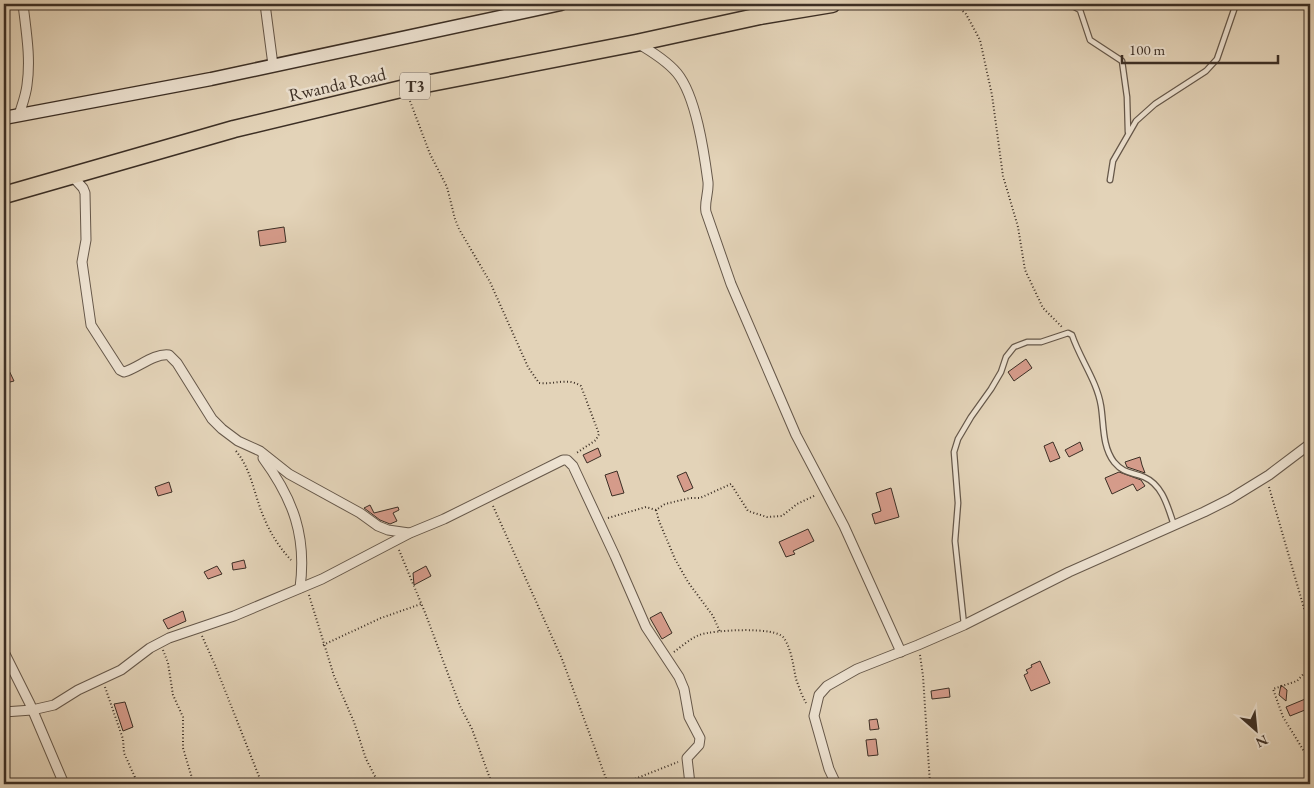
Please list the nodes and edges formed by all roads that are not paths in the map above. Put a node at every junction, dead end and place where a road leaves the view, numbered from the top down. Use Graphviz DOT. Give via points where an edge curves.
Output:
graph roads {
  1 [pos="23,4"];
  2 [pos="265,4"];
  3 [pos="561,4"];
  4 [pos="832,4"];
  5 [pos="1068,4"];
  6 [pos="1236,4"];
  7 [pos="636,42"];
  8 [pos="273,65"];
  9 [pos="19,115"];
  10 [pos="4,118"];
  11 [pos="1128,134"];
  12 [pos="72,176"];
  13 [pos="1110,180"];
  14 [pos="4,195"];
  15 [pos="1310,444"];
  16 [pos="257,449"];
  17 [pos="1174,525"];
  18 [pos="410,533"];
  19 [pos="303,587"];
  20 [pos="964,625"];
  21 [pos="4,652"];
  22 [pos="901,652"];
  23 [pos="32,710"];
  24 [pos="4,712"];
  25 [pos="64,784"];
  26 [pos="690,784"];
  27 [pos="836,784"];
  1 -- 9 [label="street" via="28,78"];
  2 -- 8 [label="street"];
  3 -- 8 [label="street"];
  4 -- 7 [label="highway, Rwanda Road / T3"];
  5 -- 11 [label="lane" via="1080,10 1090,40 1122,61"];
  6 -- 11 [label="lane" via="1213,65 1143,113"];
  7 -- 12 [label="highway, Rwanda Road / T3" via="405,88 234,129"];
  7 -- 22 [label="street" via="658,55 677,73 690,95 708,185 704,204 717,247 796,435 826,491"];
  8 -- 9 [label="street"];
  9 -- 10 [label="street"];
  11 -- 13 [label="lane" via="1113,161"];
  12 -- 14 [label="highway, Rwanda Road / T3"];
  12 -- 16 [label="street" via="85,193 86,240 82,262 93,330 122,372 161,355 172,356 212,419 238,441"];
  15 -- 17 [label="street" via="1230,499"];
  16 -- 18 [label="street" via="290,474 378,526"];
  16 -- 19 [label="street" via="280,481 295,515"];
  17 -- 20 [label="street" via="1069,572"];
  17 -- 20 [label="lane" via="1154,483 1122,469 1108,453 1101,405 1072,335 1068,333 1014,347 958,439 954,452 958,504 955,541"];
  18 -- 19 [label="street"];
  18 -- 26 [label="street" via="567,460 573,466 646,627 684,689 689,717 700,738 699,745 687,758"];
  19 -- 23 [label="street" via="156,645 120,670 54,705"];
  20 -- 22 [label="street"];
  21 -- 23 [label="street"];
  22 -- 27 [label="street" via="857,669 827,686 819,695 814,716"];
  23 -- 24 [label="street"];
  23 -- 25 [label="street"];
}
